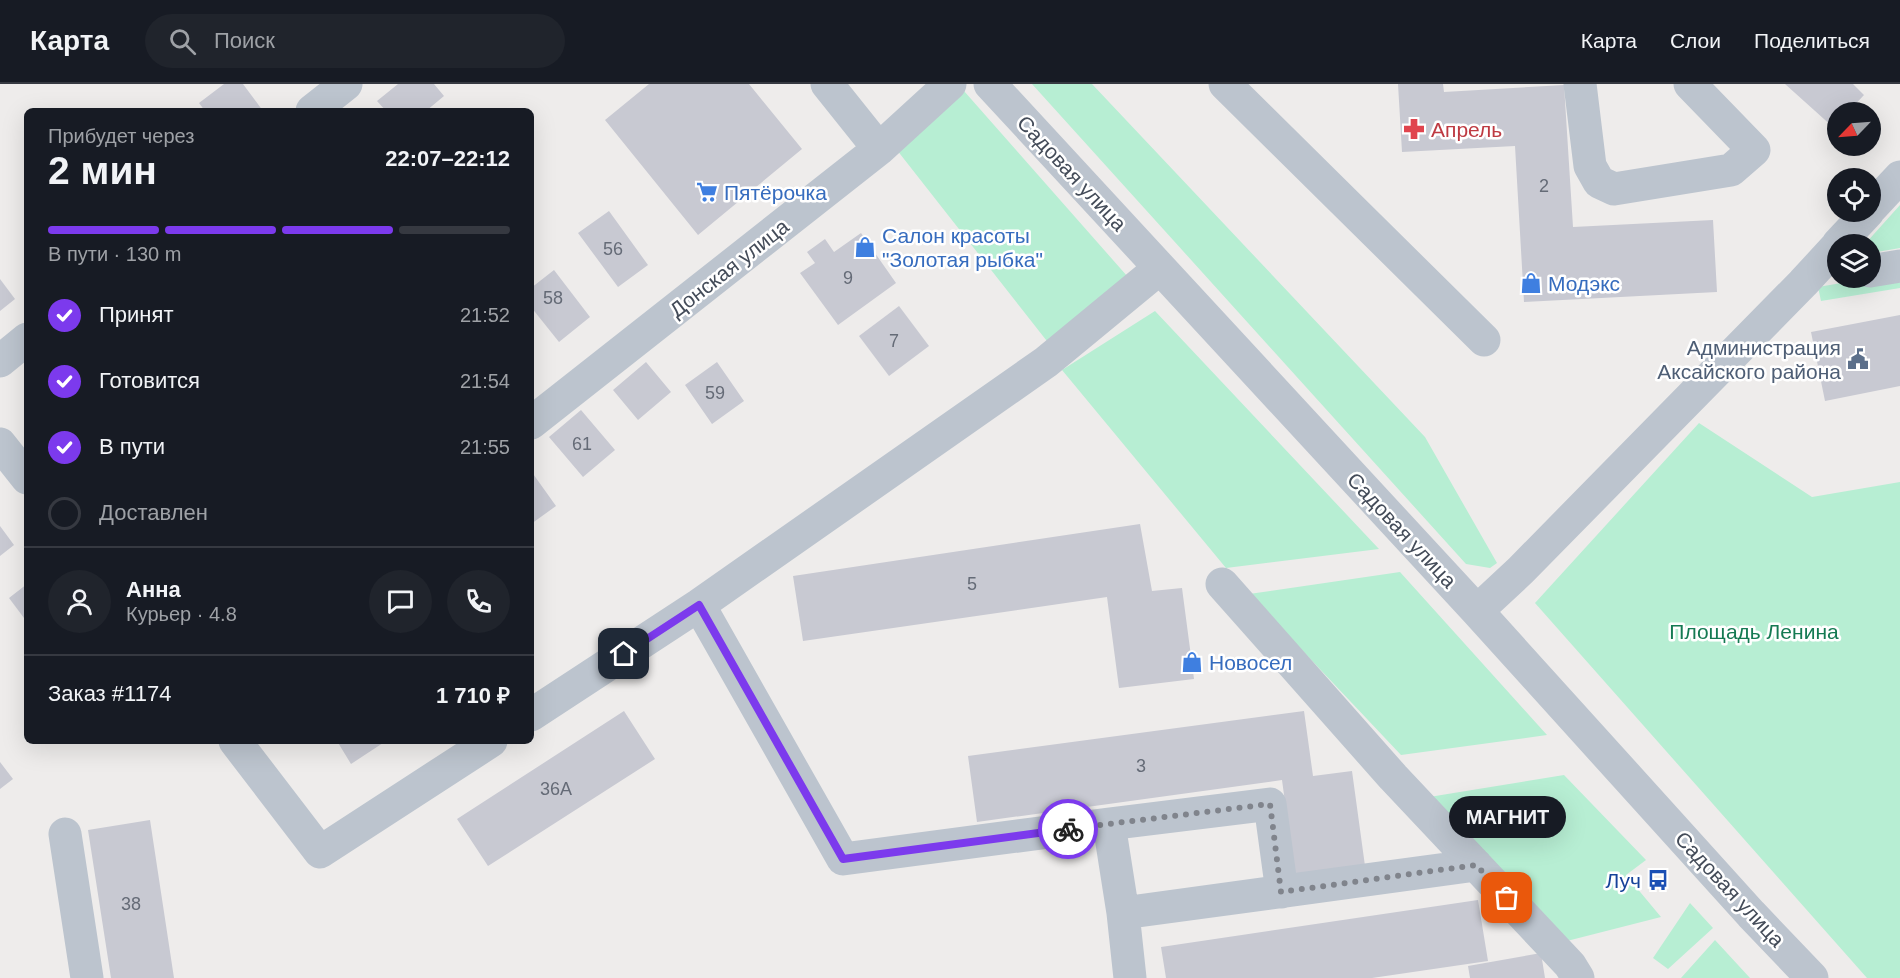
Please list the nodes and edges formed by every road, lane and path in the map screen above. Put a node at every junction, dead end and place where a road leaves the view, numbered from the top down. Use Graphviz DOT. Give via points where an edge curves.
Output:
graph roads {
  1 [pos="346,84"];
  2 [pos="828,84"];
  3 [pos="950,84"];
  4 [pos="990,84"];
  5 [pos="1225,84"];
  6 [pos="1580,84"];
  7 [pos="1690,84"];
  8 [pos="316,108"];
  9 [pos="879,149"];
  10 [pos="1900,177"];
  11 [pos="1881,197"];
  12 [pos="1858,222"];
  13 [pos="1848,234"];
  14 [pos="1827,257"];
  15 [pos="1900,266"];
  16 [pos="1160,268"];
  17 [pos="1881,269"];
  18 [pos="1827,279"];
  19 [pos="1803,283"];
  20 [pos="1484,340"];
  21 [pos="24,341"];
  22 [pos="0,361"];
  23 [pos="534,421"];
  24 [pos="0,444"];
  25 [pos="24,474"];
  26 [pos="1222,584"];
  27 [pos="699,605"];
  28 [pos="1477,611"];
  29 [pos="534,713"];
  30 [pos="237,744"];
  31 [pos="486,744"];
  32 [pos="1109,824"];
  33 [pos="65,834"];
  34 [pos="1476,865"];
  35 [pos="1281,892"];
  36 [pos="1123,913"];
  37 [pos="87,978"];
  38 [pos="1130,978"];
  39 [pos="1578,978"];
  40 [pos="1812,978"];
  1 -- 8 [label="street"];
  2 -- 9 [label="street"];
  3 -- 9 [label="street, Донская улица"];
  4 -- 16 [label="street, Садовая улица"];
  5 -- 20 [label="street"];
  6 -- 7 [label="street" via="1590,166 1599,182 1614,189 1731,170 1754,150"];
  9 -- 23 [label="street, Донская улица"];
  10 -- 11 [label="street"];
  12 -- 13 [label="street"];
  14 -- 19 [label="street"];
  15 -- 17 [label="street"];
  16 -- 27 [label="street" via="1046,362"];
  16 -- 28 [label="street, Садовая улица"];
  18 -- 19 [label="street"];
  19 -- 28 [label="street"];
  21 -- 22 [label="street"];
  24 -- 25 [label="street"];
  26 -- 34 [label="street"];
  27 -- 29 [label="street"];
  27 -- 32 [label="street" via="843,859"];
  28 -- 40 [label="street, Садовая улица"];
  30 -- 31 [label="street" via="320,852"];
  32 -- 35 [label="street" via="1270,804"];
  32 -- 36 [label="street"];
  33 -- 37 [label="street"];
  34 -- 35 [label="street"];
  34 -- 39 [label="street"];
  35 -- 36 [label="street"];
  36 -- 38 [label="street"];
}
